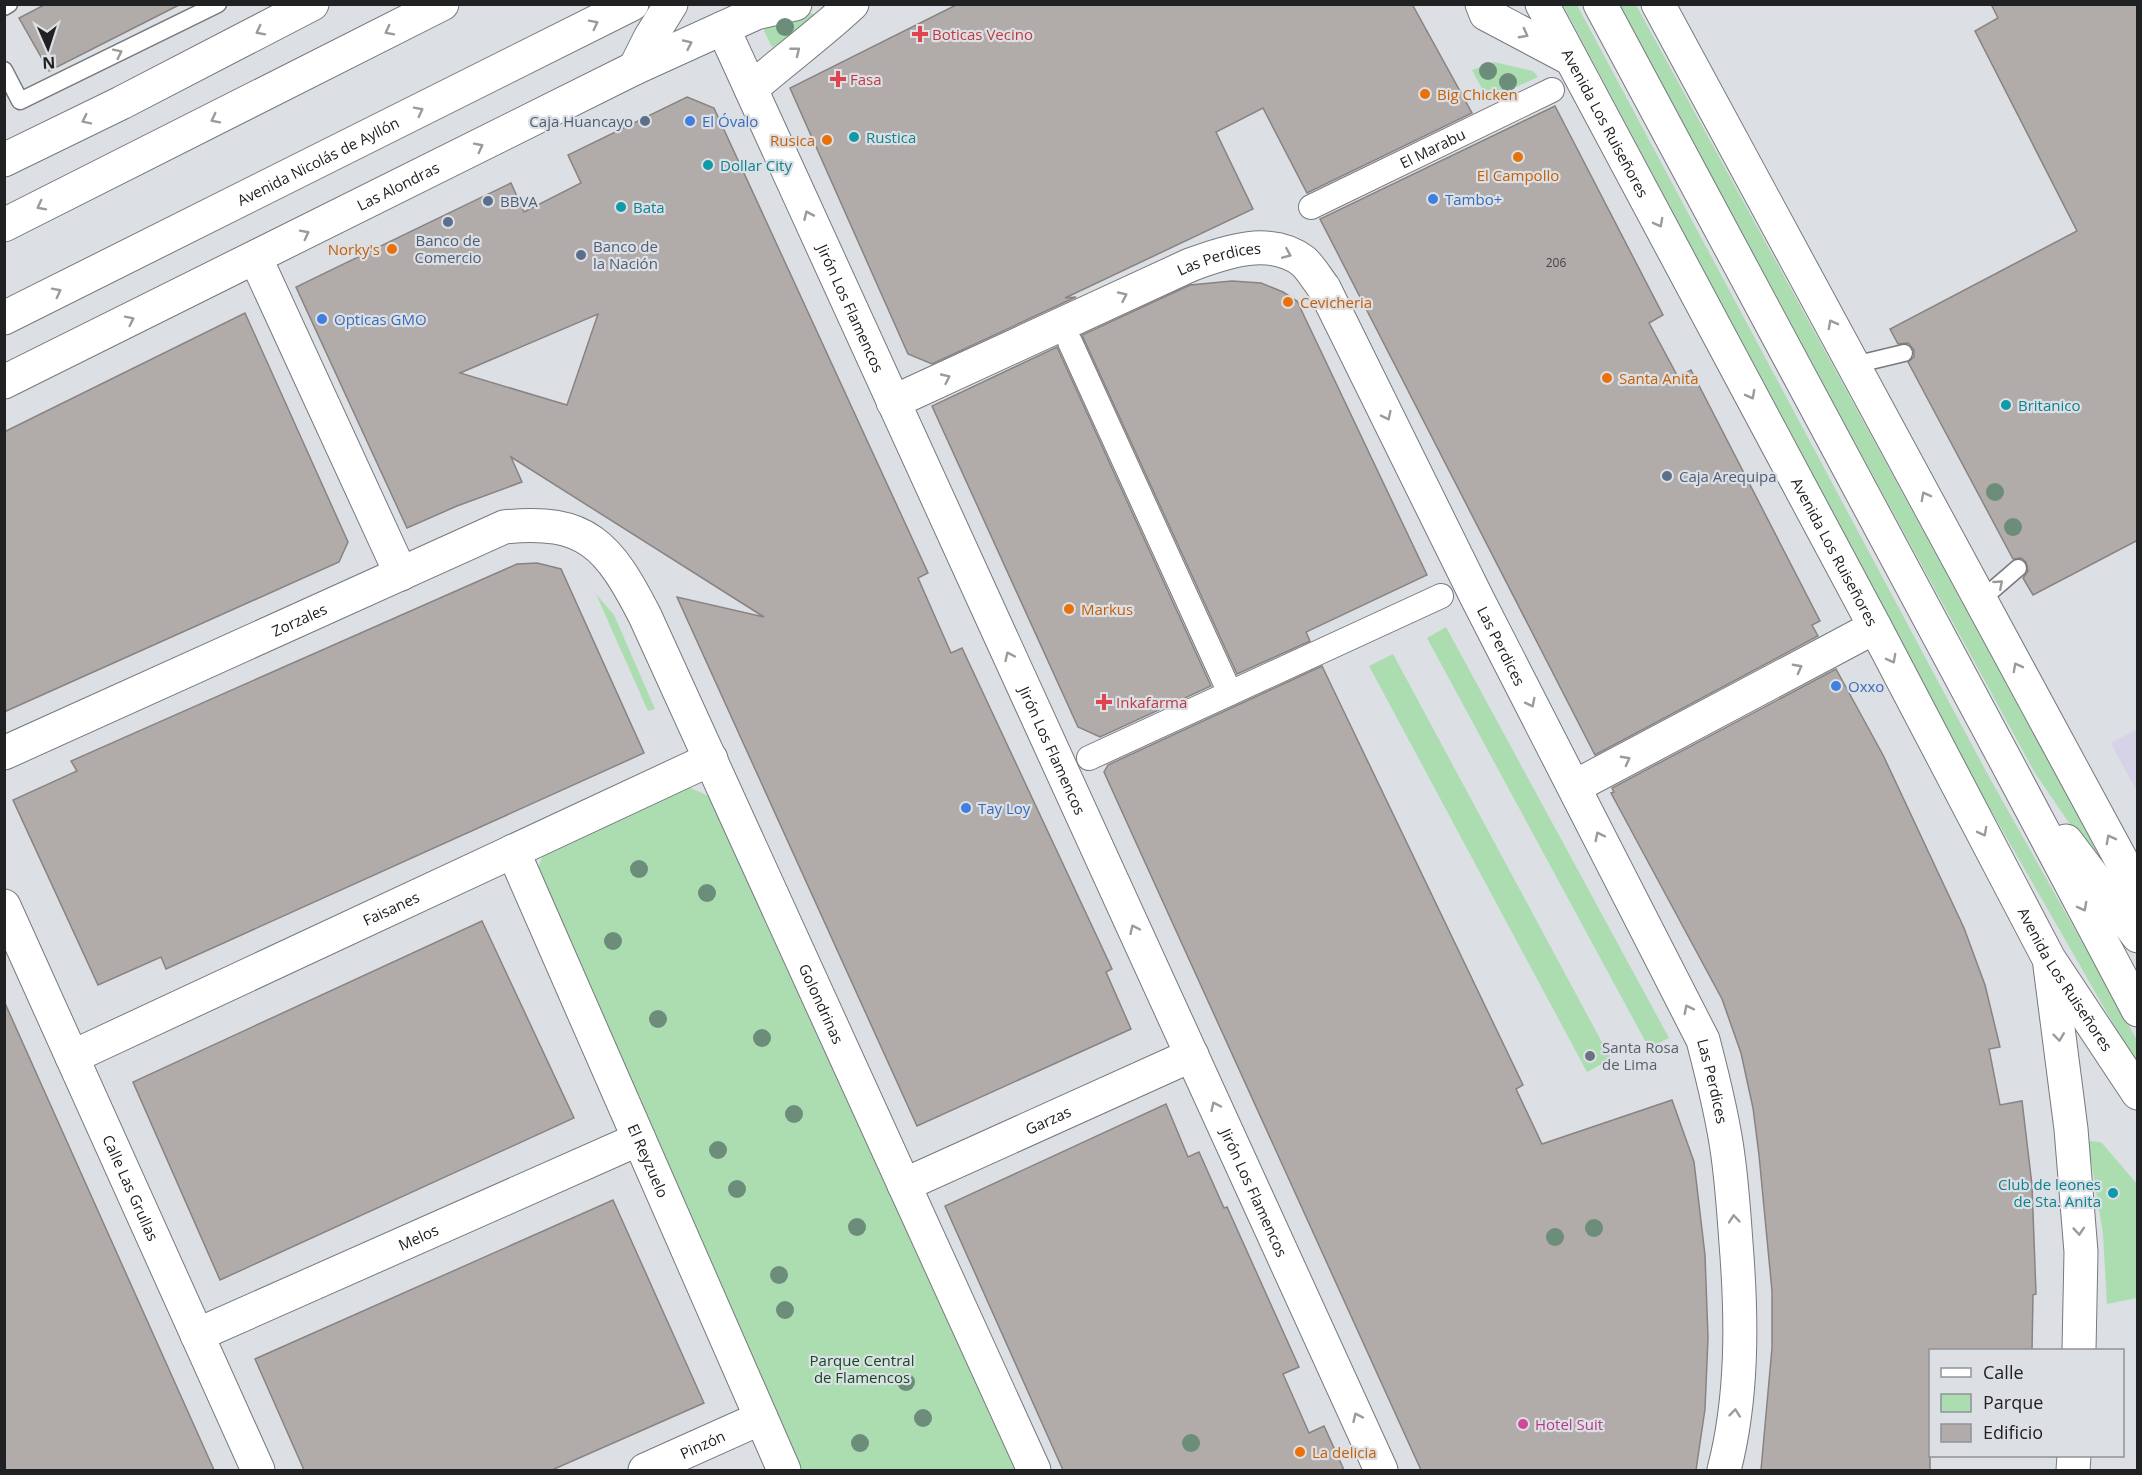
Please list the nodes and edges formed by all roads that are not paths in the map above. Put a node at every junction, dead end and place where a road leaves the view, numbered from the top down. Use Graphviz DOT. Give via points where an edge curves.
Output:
graph roads {
  1 [pos="9,4"];
  2 [pos="218,4"];
  3 [pos="312,4"];
  4 [pos="442,4"];
  5 [pos="632,4"];
  6 [pos="671,4"];
  7 [pos="795,4"];
  8 [pos="852,4"];
  9 [pos="1482,4"];
  10 [pos="1542,4"];
  11 [pos="1600,4"];
  12 [pos="1659,4"];
  13 [pos="4,7"];
  14 [pos="723,28"];
  15 [pos="1571,59"];
  16 [pos="635,68"];
  17 [pos="4,70"];
  18 [pos="751,89"];
  19 [pos="1552,90"];
  20 [pos="4,160"];
  21 [pos="1311,207"];
  22 [pos="4,225"];
  23 [pos="256,259"];
  24 [pos="4,318"];
  25 [pos="1070,342"];
  26 [pos="1904,353"];
  27 [pos="1854,365"];
  28 [pos="4,382"];
  29 [pos="893,402"];
  30 [pos="596,545"];
  31 [pos="2018,568"];
  32 [pos="401,574"];
  33 [pos="1441,596"];
  34 [pos="1981,600"];
  35 [pos="1875,627"];
  36 [pos="1230,693"];
  37 [pos="4,753"];
  38 [pos="1089,758"];
  39 [pos="711,759"];
  40 [pos="2007,763"];
  41 [pos="1574,788"];
  42 [pos="513,851"];
  43 [pos="2138,891"];
  44 [pos="4,906"];
  45 [pos="2138,936"];
  46 [pos="2049,959"];
  47 [pos="2138,1010"];
  48 [pos="1192,1055"];
  49 [pos="72,1057"];
  50 [pos="2138,1093"];
  51 [pos="639,1139"];
  52 [pos="904,1185"];
  53 [pos="197,1335"];
  54 [pos="2079,1349"];
  55 [pos="761,1418"];
  56 [pos="258,1470"];
  57 [pos="645,1470"];
  58 [pos="784,1470"];
  59 [pos="1034,1470"];
  60 [pos="1382,1470"];
  61 [pos="1724,1470"];
  1 -- 13 [label="lane"];
  17 -- 2 [label="lane, one-way" via="20,101"];
  3 -- 20 [label="street, one-way"];
  4 -- 22 [label="street, one-way"];
  24 -- 5 [label="street, Avenida Nicolás de Ayllón, one-way"];
  6 -- 16 [label="street"];
  7 -- 14 [label="street, Las Alondras" via="756,13"];
  18 -- 8 [label="street, one-way"];
  9 -- 15 [label="street, one-way" via="1486,14"];
  10 -- 15 [label="street, Avenida Los Ruiseñores"];
  11 -- 40 [label="street"];
  27 -- 12 [label="street, one-way"];
  16 -- 14 [label="street, Las Alondras, one-way"];
  14 -- 18 [label="street, Jirón Los Flamencos"];
  15 -- 35 [label="street, Avenida Los Ruiseñores, one-way"];
  23 -- 16 [label="street, Las Alondras, one-way"];
  29 -- 18 [label="street, Jirón Los Flamencos, one-way"];
  19 -- 21 [label="street, El Marabu"];
  28 -- 23 [label="street, Las Alondras, one-way"];
  23 -- 32 [label="street"];
  25 -- 36 [label="street"];
  26 -- 27 [label="lane"];
  34 -- 27 [label="street, one-way"];
  29 -- 41 [label="street, Las Perdices, one-way" via="1222,253 1253,248 1282,250 1305,262 1324,288"];
  48 -- 29 [label="street, Jirón Los Flamencos, one-way"];
  30 -- 32 [label="street, Zorzales" via="576,532 554,525 504,526"];
  30 -- 39 [label="street, Golondrinas" via="626,579"];
  34 -- 31 [label="lane, one-way"];
  32 -- 37 [label="street, Zorzales"];
  33 -- 36 [label="street"];
  43 -- 34 [label="street, one-way"];
  41 -- 35 [label="street, one-way"];
  35 -- 46 [label="street, Avenida Los Ruiseñores, one-way"];
  36 -- 38 [label="street"];
  39 -- 42 [label="street, Faisanes"];
  39 -- 52 [label="street, Golondrinas"];
  40 -- 45 [label="street"];
  40 -- 47 [label="street, one-way"];
  61 -- 41 [label="street, Las Perdices, one-way" via="1736,1416 1740,1321 1729,1157 1719,1100 1703,1040"];
  42 -- 49 [label="street, Faisanes"];
  42 -- 51 [label="street, El Reyzuelo"];
  44 -- 49 [label="street, Calle Las Grullas"];
  46 -- 50 [label="street, Avenida Los Ruiseñores"];
  46 -- 54 [label="street, one-way" via="2071,1129 2081,1252"];
  48 -- 52 [label="street, Garzas"];
  60 -- 48 [label="street, Jirón Los Flamencos, one-way"];
  49 -- 53 [label="street, Calle Las Grullas"];
  51 -- 53 [label="street, Melos"];
  51 -- 55 [label="street, El Reyzuelo"];
  52 -- 59 [label="street, Golondrinas"];
  53 -- 56 [label="street, Calle Las Grullas"];
  55 -- 57 [label="street, Pinzón"];
  55 -- 58 [label="street, El Reyzuelo"];
}
